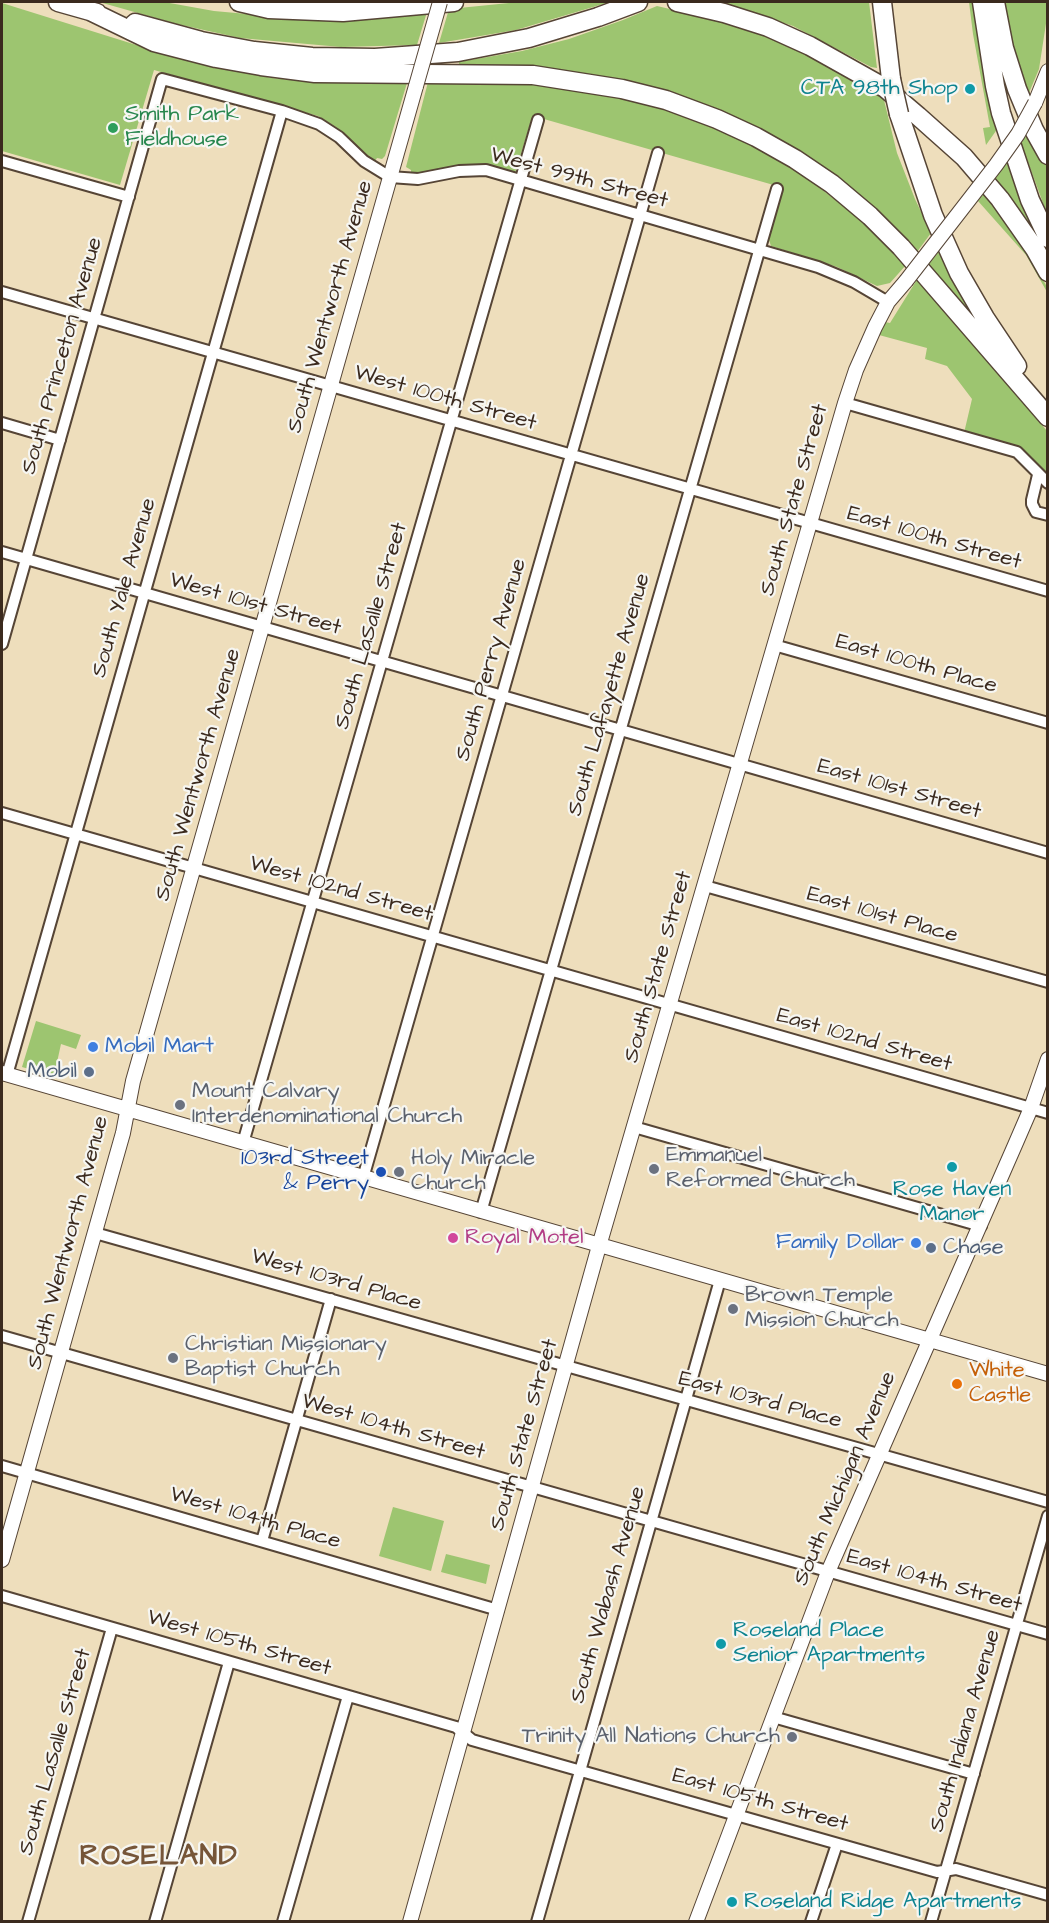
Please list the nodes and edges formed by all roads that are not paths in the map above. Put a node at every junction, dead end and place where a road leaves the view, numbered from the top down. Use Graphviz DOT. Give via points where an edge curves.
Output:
graph roads {
  1 [pos="58,2"];
  2 [pos="239,2"];
  3 [pos="440,2"];
  4 [pos="454,2"];
  5 [pos="676,2"];
  6 [pos="882,2"];
  7 [pos="982,2"];
  8 [pos="995,2"];
  9 [pos="634,3"];
  10 [pos="86,9"];
  11 [pos="1047,70"];
  12 [pos="162,79"];
  13 [pos="282,111"];
  14 [pos="538,120"];
  15 [pos="658,153"];
  16 [pos="1047,155"];
  17 [pos="2,160"];
  18 [pos="390,177"];
  19 [pos="521,181"];
  20 [pos="777,189"];
  21 [pos="129,197"];
  22 [pos="640,215"];
  23 [pos="1047,238"];
  24 [pos="759,250"];
  25 [pos="1047,272"];
  26 [pos="2,292"];
  27 [pos="888,302"];
  28 [pos="94,319"];
  29 [pos="213,353"];
  30 [pos="331,387"];
  31 [pos="845,403"];
  32 [pos="1047,405"];
  33 [pos="1047,417"];
  34 [pos="451,421"];
  35 [pos="2,423"];
  36 [pos="60,440"];
  37 [pos="571,456"];
  38 [pos="1038,475"];
  39 [pos="1047,483"];
  40 [pos="690,490"];
  41 [pos="1047,515"];
  42 [pos="809,524"];
  43 [pos="2,552"];
  44 [pos="26,559"];
  45 [pos="1047,591"];
  46 [pos="144,593"];
  47 [pos="263,627"];
  48 [pos="2,644"];
  49 [pos="774,645"];
  50 [pos="382,662"];
  51 [pos="502,696"];
  52 [pos="1047,723"];
  53 [pos="620,730"];
  54 [pos="740,765"];
  55 [pos="2,813"];
  56 [pos="76,834"];
  57 [pos="1047,852"];
  58 [pos="194,868"];
  59 [pos="705,886"];
  60 [pos="314,902"];
  61 [pos="432,937"];
  62 [pos="550,971"];
  63 [pos="1047,982"];
  64 [pos="669,1006"];
  65 [pos="1047,1059"];
  66 [pos="4,1074"];
  67 [pos="1031,1108"];
  68 [pos="127,1110"];
  69 [pos="1047,1113"];
  70 [pos="634,1127"];
  71 [pos="243,1143"];
  72 [pos="363,1178"];
  73 [pos="481,1212"];
  74 [pos="981,1226"];
  75 [pos="95,1233"];
  76 [pos="599,1246"];
  77 [pos="720,1280"];
  78 [pos="331,1299"];
  79 [pos="2,1336"];
  80 [pos="930,1340"];
  81 [pos="61,1352"];
  82 [pos="566,1367"];
  83 [pos="1047,1374"];
  84 [pos="685,1400"];
  85 [pos="297,1420"];
  86 [pos="879,1454"];
  87 [pos="2,1466"];
  88 [pos="26,1473"];
  89 [pos="532,1488"];
  90 [pos="1047,1502"];
  91 [pos="1047,1516"];
  92 [pos="650,1522"];
  93 [pos="262,1541"];
  94 [pos="2,1560"];
  95 [pos="828,1572"];
  96 [pos="2,1596"];
  97 [pos="498,1610"];
  98 [pos="1017,1626"];
  99 [pos="112,1628"];
  100 [pos="1047,1635"];
  101 [pos="229,1662"];
  102 [pos="348,1696"];
  103 [pos="773,1717"];
  104 [pos="464,1733"];
  105 [pos="580,1771"];
  106 [pos="974,1774"];
  107 [pos="736,1815"];
  108 [pos="837,1844"];
  109 [pos="946,1870"];
  110 [pos="1047,1895"];
  111 [pos="28,1922"];
  112 [pos="155,1922"];
  113 [pos="283,1922"];
  114 [pos="410,1922"];
  115 [pos="537,1922"];
  116 [pos="696,1922"];
  117 [pos="811,1922"];
  118 [pos="931,1922"];
  1 -- 10 [label="highway"];
  2 -- 4 [label="highway" via="269,9 343,12"];
  3 -- 18 [label="street, South Wentworth Avenue, bridge"];
  5 -- 25 [label="highway" via="768,27 885,88 964,157 1000,199"];
  6 -- 32 [label="highway, bridge" via="899,114 933,215 959,273 1007,352"];
  7 -- 23 [label="highway" via="1001,113"];
  8 -- 16 [label="highway" via="1017,89"];
  9 -- 10 [label="highway" via="529,38 458,52 375,58 254,51 201,41"];
  10 -- 33 [label="highway" via="154,42 261,66 315,73 533,75 622,89 717,119 795,159 870,216"];
  11 -- 27 [label="street, South State Street, bridge" via="1035,103 1002,158"];
  12 -- 13 [label="street, West 99th Street"];
  12 -- 21 [label="street, South Princeton Avenue"];
  13 -- 18 [label="street, West 99th Street" via="339,136 364,161"];
  13 -- 29 [label="street, South Yale Avenue"];
  14 -- 19 [label="street, South LaSalle Street"];
  15 -- 22 [label="street, South Perry Avenue"];
  17 -- 21 [label="street"];
  18 -- 19 [label="street, West 99th Street" via="418,179 486,170"];
  18 -- 30 [label="street, South Wentworth Avenue"];
  19 -- 22 [label="street, West 99th Street"];
  19 -- 34 [label="street, South LaSalle Street"];
  20 -- 24 [label="street, South Lafayette Avenue"];
  21 -- 28 [label="street, South Princeton Avenue"];
  22 -- 24 [label="street, West 99th Street"];
  22 -- 37 [label="street, South Perry Avenue"];
  24 -- 27 [label="street, West 99th Street" via="818,267"];
  24 -- 40 [label="street, South Lafayette Avenue"];
  26 -- 28 [label="street, West 100th Street"];
  27 -- 31 [label="street, South State Street"];
  28 -- 29 [label="street, West 100th Street"];
  28 -- 36 [label="street, South Princeton Avenue"];
  29 -- 30 [label="street, West 100th Street"];
  29 -- 46 [label="street, South Yale Avenue"];
  30 -- 34 [label="street, West 100th Street"];
  30 -- 47 [label="street, South Wentworth Avenue"];
  31 -- 38 [label="street" via="1017,452"];
  31 -- 42 [label="street, South State Street"];
  34 -- 37 [label="street, West 100th Street"];
  34 -- 50 [label="street, South LaSalle Street"];
  35 -- 36 [label="street"];
  36 -- 44 [label="street, South Princeton Avenue"];
  37 -- 40 [label="street, West 100th Street"];
  37 -- 51 [label="street, South Perry Avenue"];
  38 -- 39 [label="street"];
  38 -- 41 [label="street" via="1032,504 1036,512"];
  40 -- 42 [label="street, West 100th Street"];
  40 -- 53 [label="street, South Lafayette Avenue"];
  42 -- 45 [label="street, East 100th Street"];
  42 -- 49 [label="street, South State Street"];
  43 -- 44 [label="street, West 101st Street"];
  44 -- 46 [label="street, West 101st Street"];
  44 -- 48 [label="street, South Princeton Avenue"];
  46 -- 47 [label="street, West 101st Street"];
  46 -- 56 [label="street, South Yale Avenue"];
  47 -- 50 [label="street, West 101st Street"];
  47 -- 58 [label="street, South Wentworth Avenue"];
  49 -- 52 [label="street, East 100th Place"];
  49 -- 54 [label="street, South State Street"];
  50 -- 51 [label="street, West 101st Street"];
  50 -- 60 [label="street, South LaSalle Street"];
  51 -- 53 [label="street, West 101st Street"];
  51 -- 61 [label="street, South Perry Avenue"];
  53 -- 54 [label="street, West 101st Street"];
  53 -- 62 [label="street, South Lafayette Avenue"];
  54 -- 57 [label="street, East 101st Street"];
  54 -- 59 [label="street, South State Street"];
  55 -- 56 [label="street, West 102nd Street"];
  56 -- 58 [label="street, West 102nd Street"];
  56 -- 66 [label="street, South Yale Avenue"];
  58 -- 60 [label="street, West 102nd Street"];
  58 -- 68 [label="street, South Wentworth Avenue"];
  59 -- 63 [label="street, East 101st Place"];
  59 -- 64 [label="street, South State Street"];
  60 -- 61 [label="street, West 102nd Street"];
  60 -- 71 [label="street, South LaSalle Street"];
  61 -- 62 [label="street, West 102nd Street"];
  61 -- 72 [label="street, South Perry Avenue"];
  62 -- 64 [label="street, West 102nd Street"];
  62 -- 73 [label="street, South Lafayette Avenue"];
  64 -- 67 [label="street, East 102nd Street"];
  64 -- 70 [label="street, South State Street"];
  65 -- 67 [label="street, South Michigan Avenue"];
  66 -- 68 [label="street"];
  67 -- 69 [label="street, East 102nd Street"];
  67 -- 74 [label="street, South Michigan Avenue"];
  68 -- 71 [label="street"];
  68 -- 75 [label="street, South Wentworth Avenue"];
  70 -- 74 [label="street"];
  70 -- 76 [label="street, South State Street"];
  71 -- 72 [label="street"];
  72 -- 73 [label="street"];
  73 -- 76 [label="street"];
  74 -- 80 [label="street, South Michigan Avenue"];
  75 -- 78 [label="street, West 103rd Place"];
  75 -- 81 [label="street, South Wentworth Avenue"];
  76 -- 77 [label="street"];
  76 -- 82 [label="street, South State Street"];
  77 -- 80 [label="street"];
  77 -- 84 [label="street, South Wabash Avenue"];
  78 -- 82 [label="street, West 103rd Place"];
  78 -- 85 [label="street"];
  79 -- 81 [label="street, West 104th Street"];
  80 -- 83 [label="street"];
  80 -- 86 [label="street, South Michigan Avenue"];
  81 -- 85 [label="street, West 104th Street"];
  81 -- 88 [label="street, South Wentworth Avenue"];
  82 -- 84 [label="street, East 103rd Place"];
  82 -- 89 [label="street, South State Street"];
  84 -- 86 [label="street, East 103rd Place"];
  84 -- 92 [label="street, South Wabash Avenue"];
  85 -- 89 [label="street, West 104th Street"];
  85 -- 93 [label="street"];
  86 -- 90 [label="street, East 103rd Place"];
  86 -- 95 [label="street, South Michigan Avenue"];
  87 -- 88 [label="street, West 104th Place"];
  88 -- 93 [label="street, West 104th Place"];
  88 -- 94 [label="street, South Wentworth Avenue"];
  89 -- 92 [label="street, East 104th Street"];
  89 -- 97 [label="street, South State Street"];
  91 -- 98 [label="street, South Indiana Avenue"];
  92 -- 95 [label="street, East 104th Street"];
  92 -- 105 [label="street, South Wabash Avenue"];
  93 -- 97 [label="street, West 104th Place"];
  95 -- 98 [label="street, East 104th Street"];
  95 -- 103 [label="street, South Michigan Avenue"];
  96 -- 99 [label="street, West 105th Street"];
  97 -- 104 [label="street, South State Street"];
  98 -- 100 [label="street, East 104th Street"];
  98 -- 106 [label="street, South Indiana Avenue"];
  99 -- 101 [label="street, West 105th Street"];
  99 -- 111 [label="street, South LaSalle Street"];
  101 -- 102 [label="street, West 105th Street"];
  101 -- 112 [label="street"];
  102 -- 104 [label="street, West 105th Street" via="454,1726"];
  102 -- 113 [label="street"];
  103 -- 106 [label="street"];
  103 -- 107 [label="street, South Michigan Avenue"];
  104 -- 105 [label="street, East 105th Street" via="472,1740"];
  104 -- 114 [label="street, South State Street"];
  105 -- 107 [label="street, East 105th Street"];
  105 -- 115 [label="street, South Wabash Avenue"];
  106 -- 109 [label="street, South Indiana Avenue"];
  107 -- 108 [label="street, East 105th Street"];
  107 -- 116 [label="street, South Michigan Avenue"];
  108 -- 109 [label="street, East 105th Street" via="936,1872"];
  108 -- 117 [label="street"];
  109 -- 110 [label="street, East 105th Street" via="956,1869"];
  109 -- 118 [label="street, South Indiana Avenue"];
}
